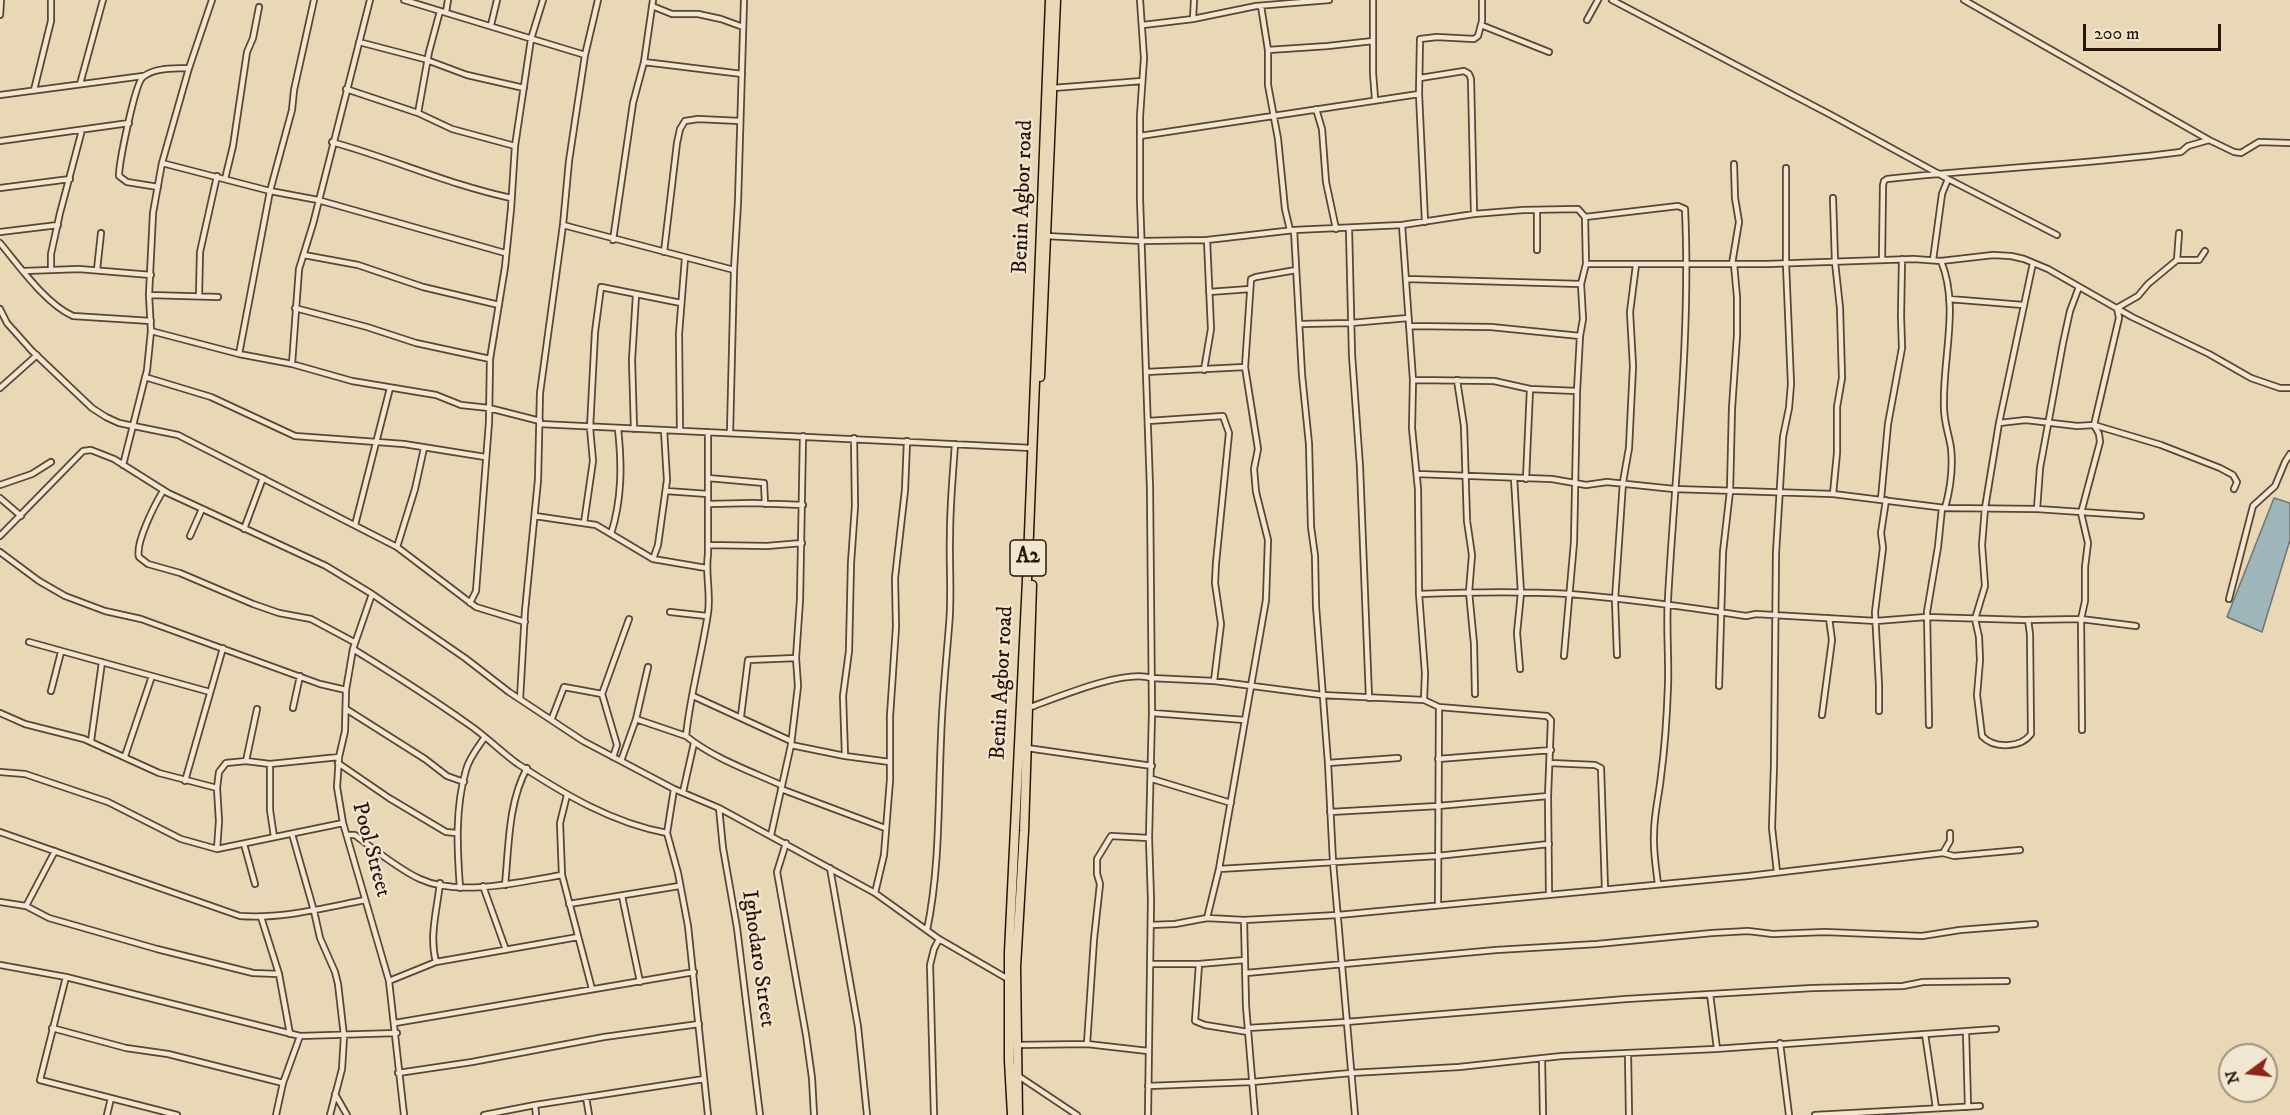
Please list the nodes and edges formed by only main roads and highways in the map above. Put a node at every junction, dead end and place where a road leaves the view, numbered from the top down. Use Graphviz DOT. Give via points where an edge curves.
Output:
graph roads {
  1 [pos="1050,0"];
  2 [pos="1056,0"];
  3 [pos="1019,831"];
  4 [pos="1012,1115"];
  5 [pos="1018,1115"];
  1 -- 3 [label="highway, Benin Agbor road / A2"];
  2 -- 3 [label="highway, Benin Agbor road / A2"];
  3 -- 4 [label="highway, Benin Agbor road / A2" via="1008,979"];
  3 -- 5 [label="highway, Benin Agbor road / A2"];
}
